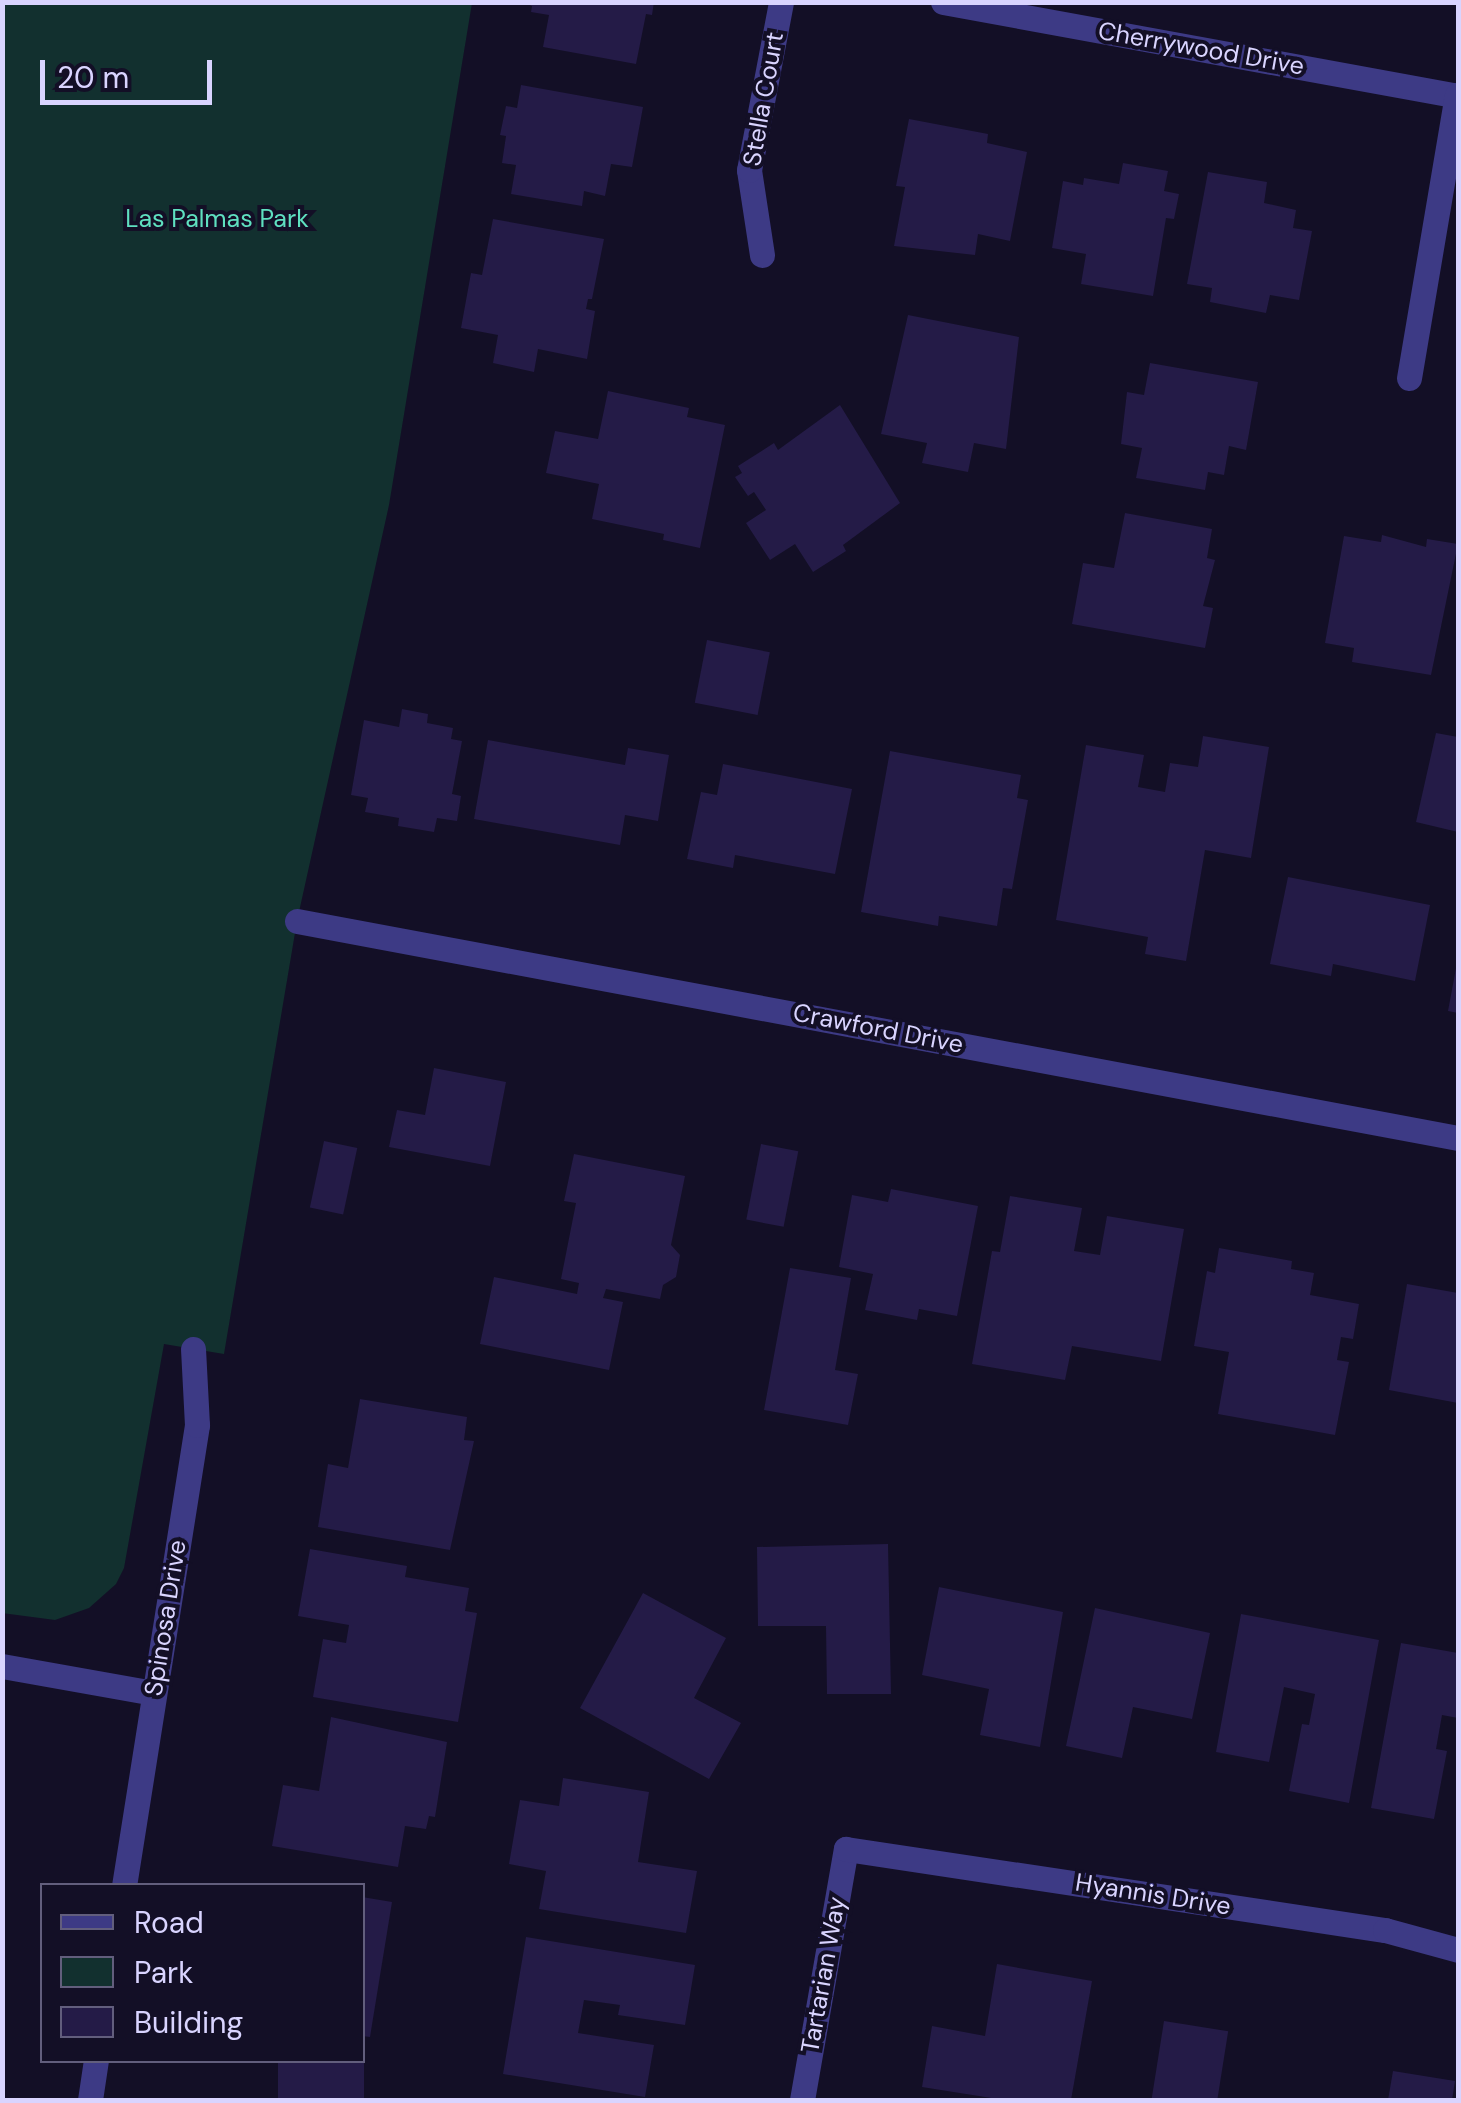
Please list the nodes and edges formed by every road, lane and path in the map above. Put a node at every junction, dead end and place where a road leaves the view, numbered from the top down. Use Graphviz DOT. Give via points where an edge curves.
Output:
graph roads {
  1 [pos="781,2"];
  2 [pos="944,2"];
  3 [pos="1458,95"];
  4 [pos="762,256"];
  5 [pos="1409,378"];
  6 [pos="298,920"];
  7 [pos="1458,1138"];
  8 [pos="193,1349"];
  9 [pos="2,1666"];
  10 [pos="154,1693"];
  11 [pos="846,1849"];
  12 [pos="124,1883"];
  13 [pos="1458,1950"];
  14 [pos="96,2063"];
  15 [pos="90,2100"];
  16 [pos="802,2100"];
  1 -- 4 [label="street, Stella Court" via="749,170"];
  2 -- 3 [label="street, Cherrywood Drive"];
  3 -- 5 [label="street"];
  6 -- 7 [label="street, Crawford Drive"];
  8 -- 10 [label="street, Spinosa Drive" via="197,1426"];
  9 -- 10 [label="street"];
  10 -- 12 [label="street, Spinosa Drive"];
  11 -- 13 [label="street, Hyannis Drive" via="1385,1930"];
  11 -- 16 [label="street, Tartarian Way"];
  14 -- 15 [label="street"];
}
